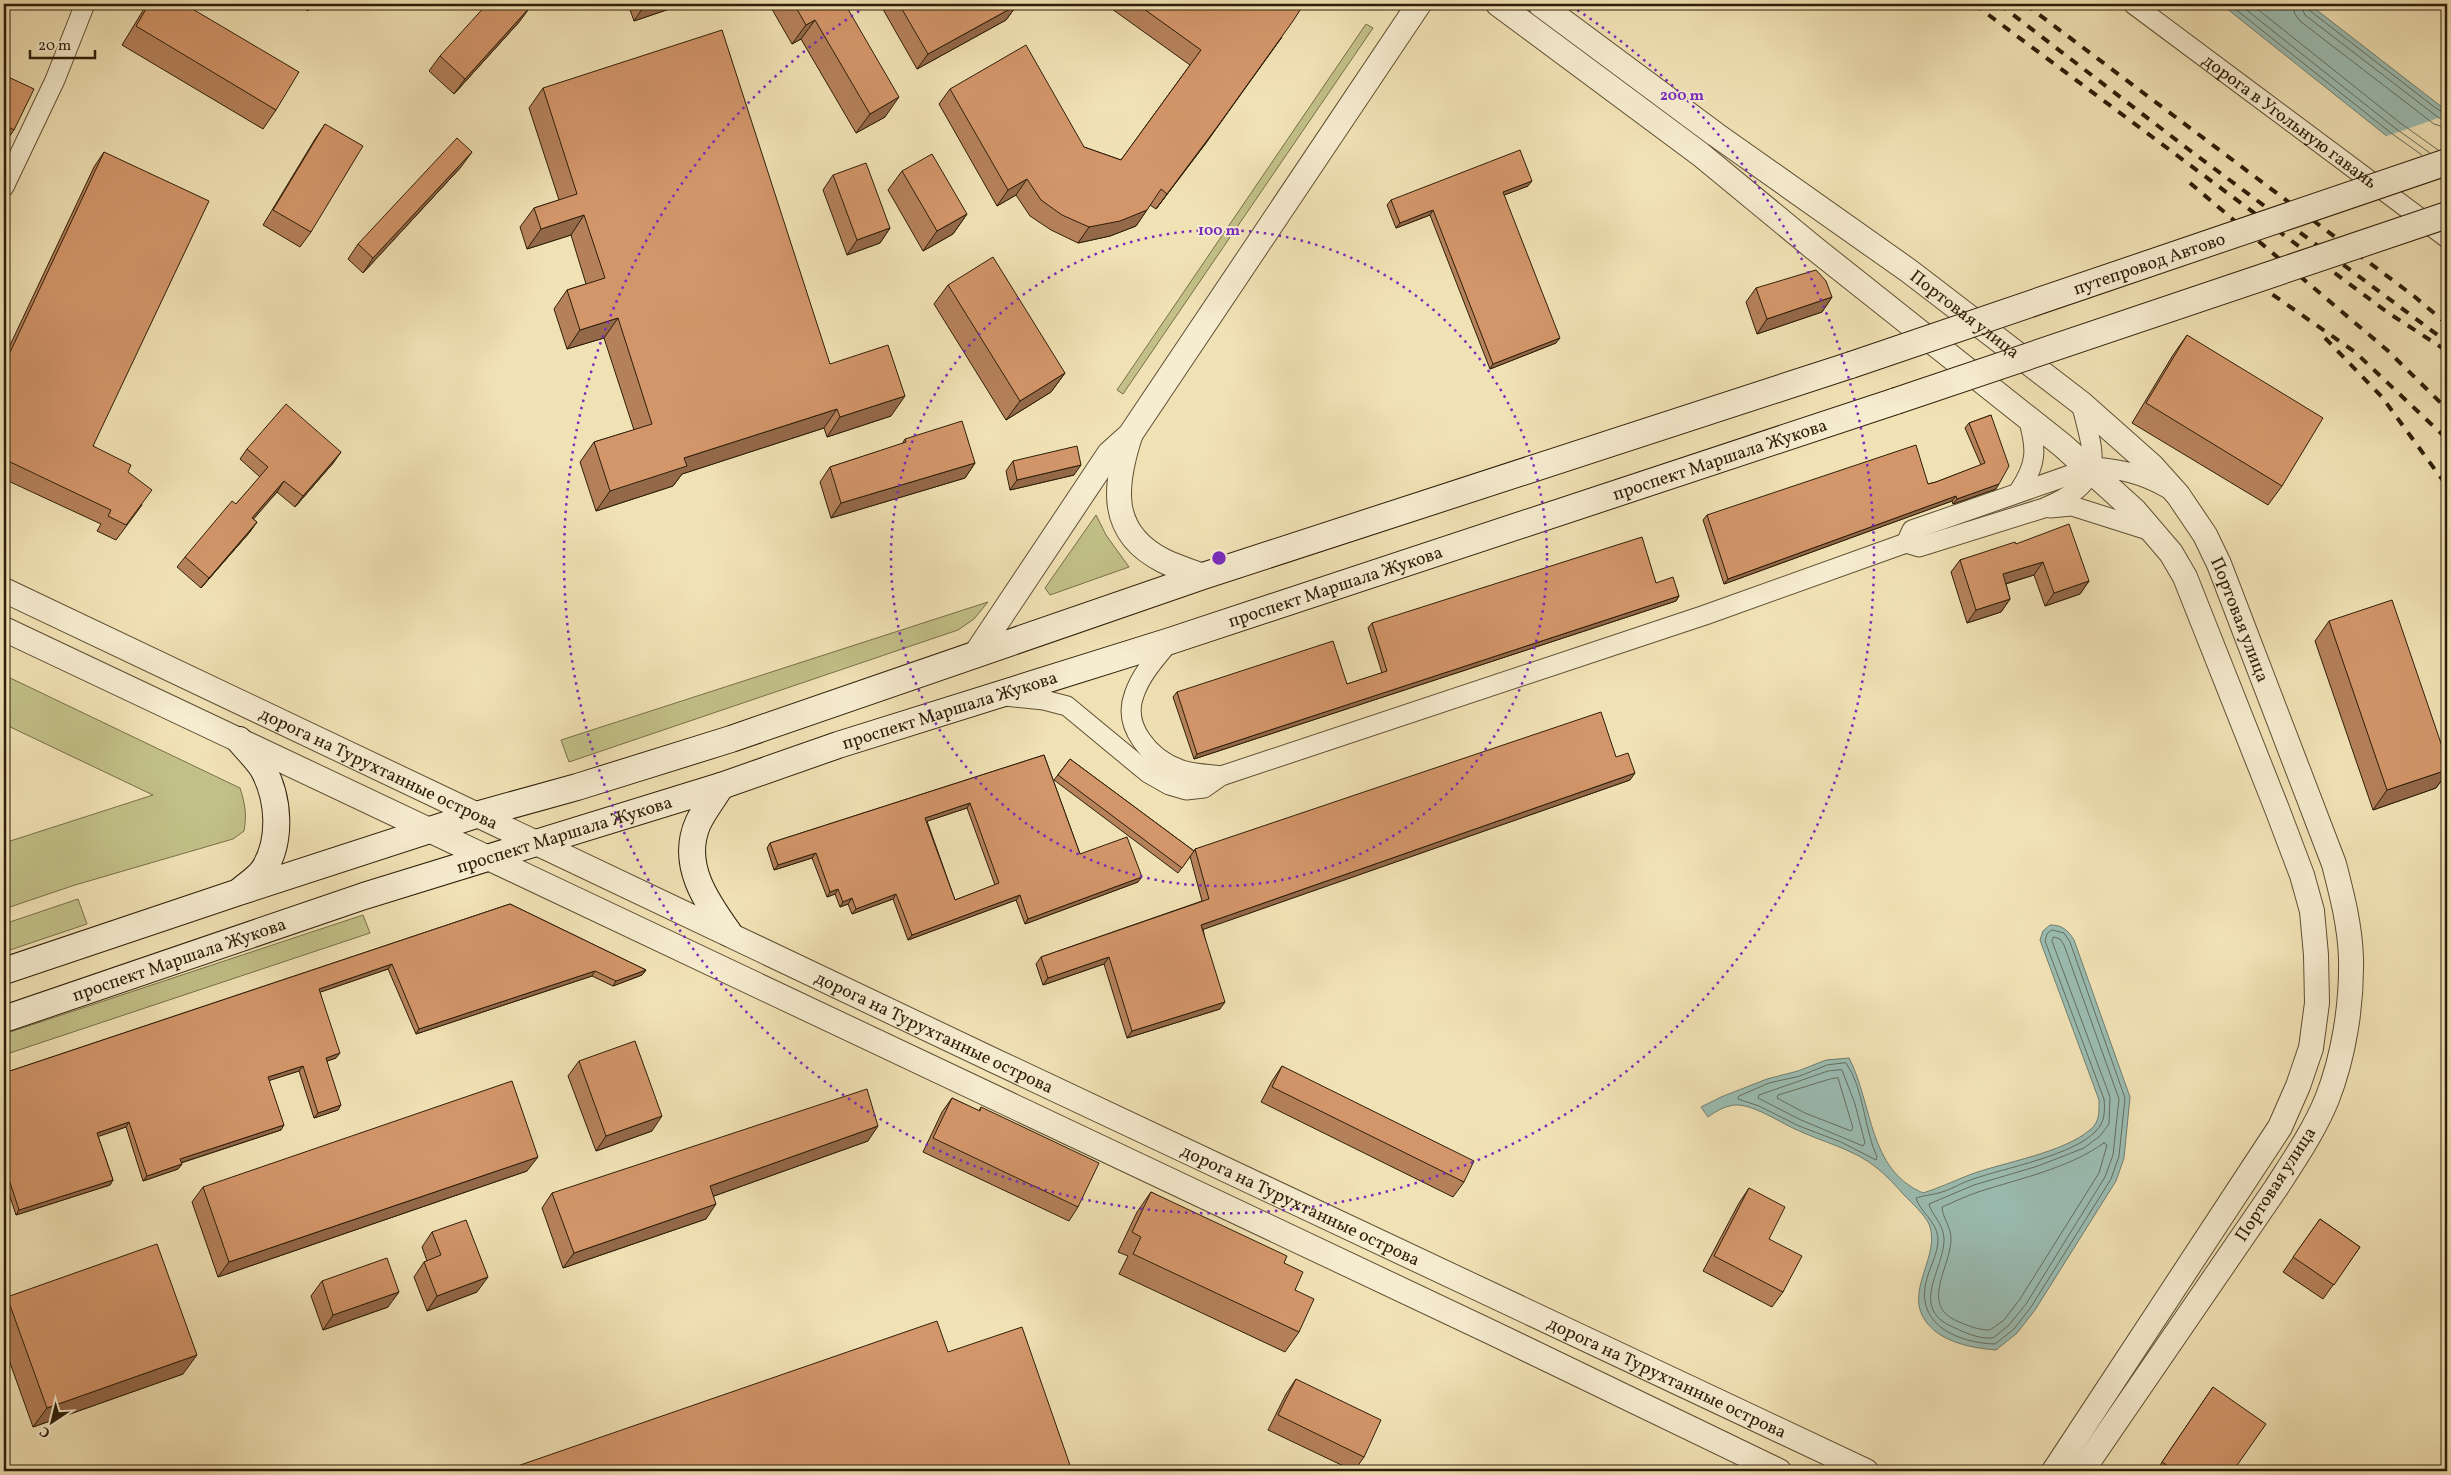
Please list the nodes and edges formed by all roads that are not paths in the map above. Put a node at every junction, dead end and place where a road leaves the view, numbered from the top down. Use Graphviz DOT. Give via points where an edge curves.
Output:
graph roads {
  1 [pos="85,4"];
  2 [pos="1419,4"];
  3 [pos="1498,4"];
  4 [pos="1540,4"];
  5 [pos="2133,4"];
  6 [pos="2447,162"];
  7 [pos="4,187"];
  8 [pos="2447,215"];
  9 [pos="2447,238"];
  10 [pos="2081,404"];
  11 [pos="2028,418"];
  12 [pos="1130,435"];
  13 [pos="2091,469"];
  14 [pos="2019,492"];
  15 [pos="2178,495"];
  16 [pos="2044,508"];
  17 [pos="2154,532"];
  18 [pos="1906,543"];
  19 [pos="1203,576"];
  20 [pos="4,590"];
  21 [pos="4,629"];
  22 [pos="1170,641"];
  23 [pos="975,655"];
  24 [pos="999,696"];
  25 [pos="238,740"];
  26 [pos="1221,776"];
  27 [pos="721,786"];
  28 [pos="476,815"];
  29 [pos="428,831"];
  30 [pos="535,843"];
  31 [pos="485,858"];
  32 [pos="238,892"];
  33 [pos="729,934"];
  34 [pos="4,971"];
  35 [pos="4,1019"];
  36 [pos="1779,1471"];
  37 [pos="1866,1471"];
  38 [pos="2054,1471"];
  39 [pos="2082,1471"];
  1 -- 7 [label="street" via="55,80"];
  2 -- 12 [label="street"];
  3 -- 11 [label="street, Портовая улица" via="1700,154"];
  4 -- 10 [label="street, Портовая улица" via="1909,271"];
  5 -- 9 [label="street, дорога в Угольную гавань"];
  6 -- 19 [label="main road, путепровод Автово, bridge" via="1851,364"];
  8 -- 22 [label="main road, проспект Маршала Жукова, bridge"];
  10 -- 13 [label="street" via="2093,444"];
  10 -- 15 [label="street, Портовая улица" via="2152,466"];
  11 -- 13 [label="street, Портовая улица"];
  11 -- 14 [label="street" via="2035,443 2034,461"];
  12 -- 19 [label="street" via="1118,481 1118,502 1123,522 1139,544 1163,561"];
  12 -- 23 [label="street" via="1109,454"];
  13 -- 14 [label="street"];
  13 -- 15 [label="street" via="2120,468 2147,476"];
  13 -- 16 [label="street" via="2076,490 2062,501"];
  13 -- 17 [label="street, Портовая улица"];
  14 -- 18 [label="street" via="1912,530"];
  15 -- 39 [label="street, Портовая улица" via="2205,535 2219,564 2334,864 2345,908 2351,957 2348,1010 2340,1058 2327,1099 2305,1143"];
  16 -- 17 [label="street" via="2072,506"];
  16 -- 18 [label="street" via="1919,546"];
  17 -- 38 [label="street, Портовая улица" via="2171,553 2197,604 2302,874 2312,911 2317,1003 2311,1048 2280,1127"];
  18 -- 26 [label="street" via="1705,615"];
  19 -- 23 [label="main road"];
  20 -- 28 [label="street, дорога на Турухтанные острова"];
  21 -- 25 [label="street, дорога на Турухтанные острова"];
  22 -- 24 [label="main road, проспект Маршала Жукова"];
  22 -- 26 [label="street" via="1144,675 1133,697 1131,715 1136,732 1147,749 1164,763 1181,770"];
  23 -- 28 [label="main road" via="731,739"];
  24 -- 26 [label="street" via="1044,700 1067,706 1148,773 1169,785 1186,790 1204,788"];
  24 -- 27 [label="main road, проспект Маршала Жукова"];
  25 -- 29 [label="street, дорога на Турухтанные острова"];
  25 -- 32 [label="main road" via="263,768 273,792 277,820 274,844 264,870"];
  27 -- 30 [label="main road, проспект Маршала Жукова"];
  27 -- 33 [label="main road" via="698,821 692,839 693,866 703,895"];
  28 -- 29 [label="main road"];
  28 -- 30 [label="street, дорога на Турухтанные острова"];
  29 -- 31 [label="street, дорога на Турухтанные острова"];
  29 -- 32 [label="main road"];
  30 -- 31 [label="main road, проспект Маршала Жукова"];
  30 -- 33 [label="street, дорога на Турухтанные острова"];
  31 -- 35 [label="main road, проспект Маршала Жукова"];
  31 -- 36 [label="street, дорога на Турухтанные острова"];
  32 -- 34 [label="main road"];
  33 -- 37 [label="street, дорога на Турухтанные острова"];
}
